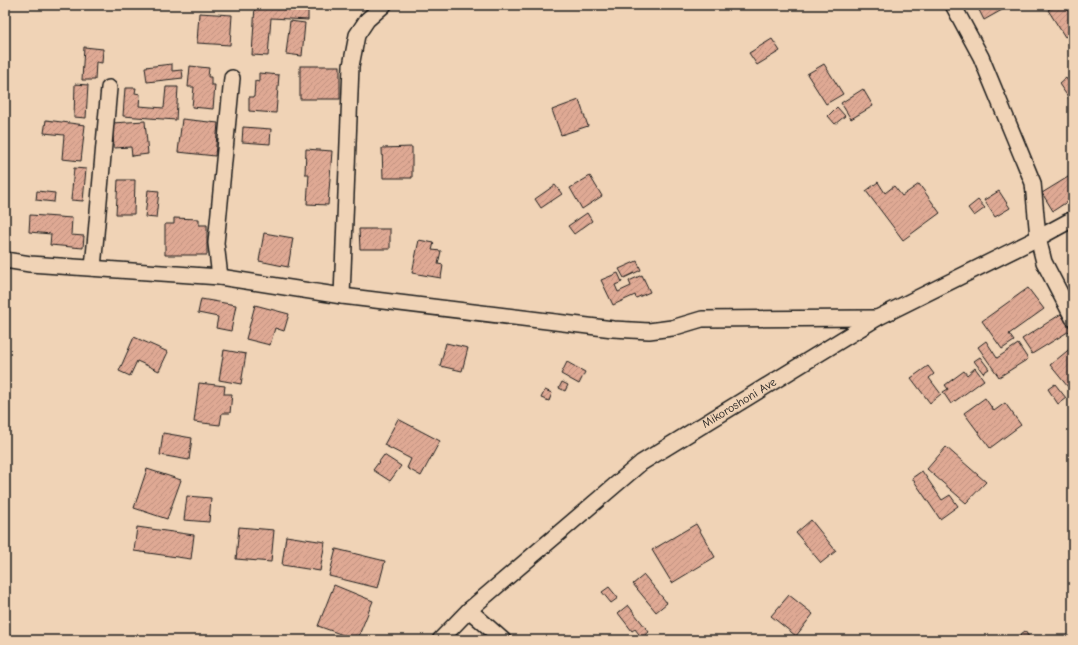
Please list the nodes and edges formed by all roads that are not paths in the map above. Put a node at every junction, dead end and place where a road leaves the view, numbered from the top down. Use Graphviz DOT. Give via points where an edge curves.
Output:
graph roads {
  1 [pos="384,5"];
  2 [pos="953,5"];
  3 [pos="232,78"];
  4 [pos="109,88"];
  5 [pos="1073,218"];
  6 [pos="1038,238"];
  7 [pos="5,260"];
  8 [pos="93,268"];
  9 [pos="220,277"];
  10 [pos="342,296"];
  11 [pos="876,318"];
  12 [pos="1073,318"];
  13 [pos="469,610"];
  14 [pos="440,640"];
  15 [pos="503,640"];
  1 -- 10 [label="street" via="367,20 357,35 351,66"];
  2 -- 6 [label="street" via="981,57 1033,183"];
  3 -- 9 [label="street" via="216,243"];
  4 -- 8 [label="street"];
  5 -- 6 [label="street, Mikoroshoni Ave"];
  6 -- 11 [label="street, Mikoroshoni Ave"];
  6 -- 12 [label="street" via="1044,262"];
  7 -- 8 [label="street"];
  8 -- 9 [label="street"];
  9 -- 10 [label="street"];
  10 -- 11 [label="street" via="613,330 672,328 702,319"];
  11 -- 13 [label="street, Mikoroshoni Ave" via="641,463"];
  13 -- 14 [label="street, Mikoroshoni Ave"];
  13 -- 15 [label="street"];
}
